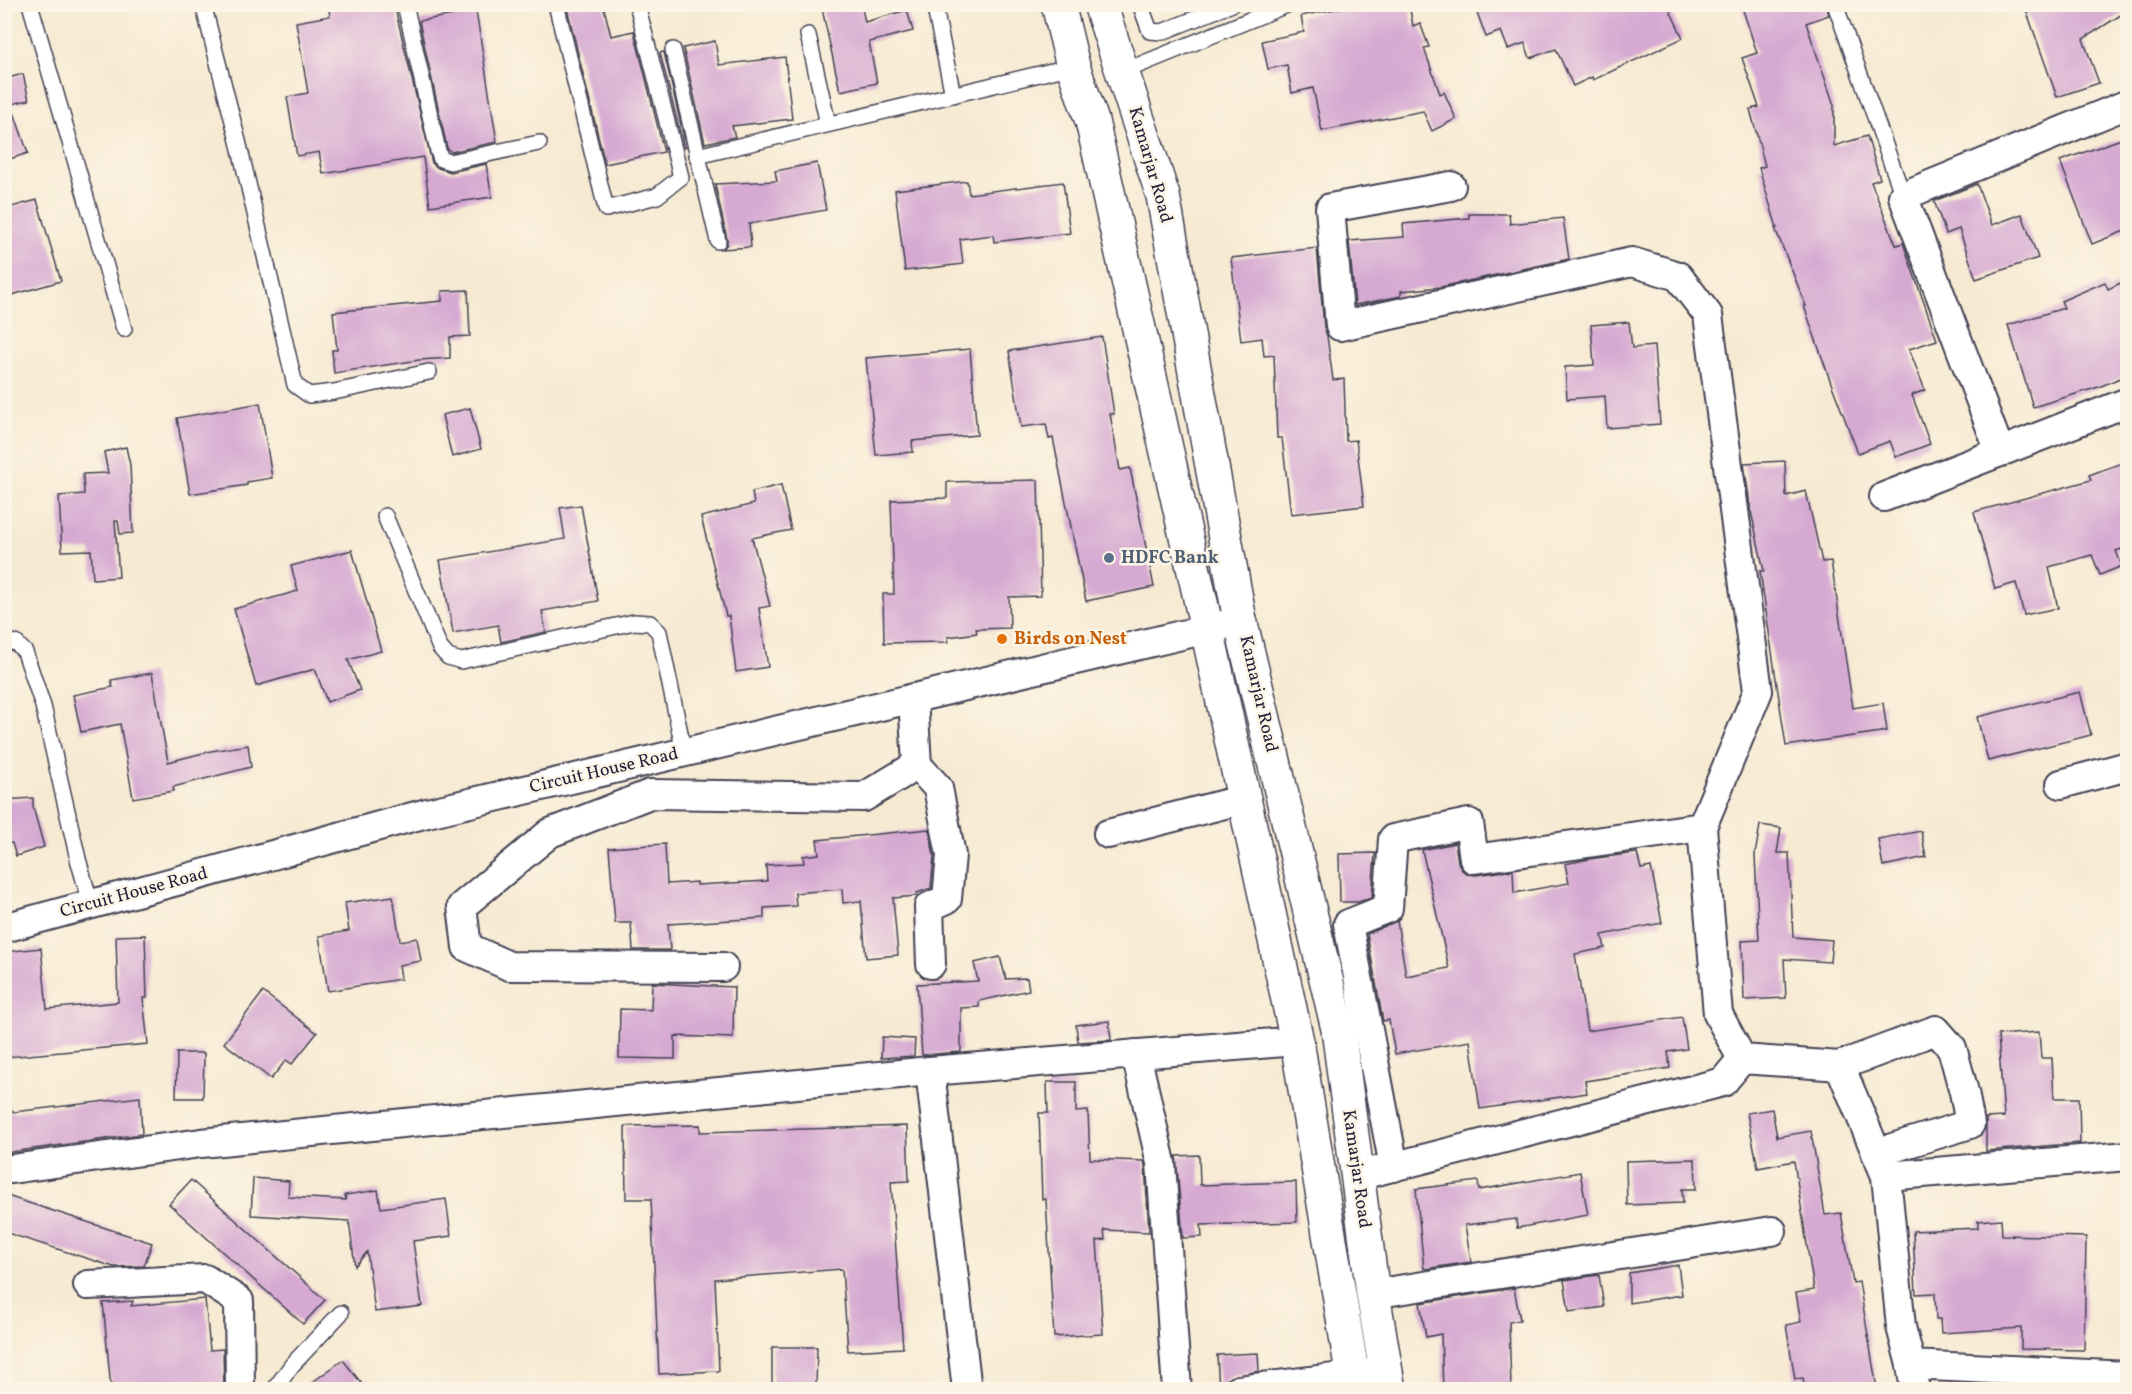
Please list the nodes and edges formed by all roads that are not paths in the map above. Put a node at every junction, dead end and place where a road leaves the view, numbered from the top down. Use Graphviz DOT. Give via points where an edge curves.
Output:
graph roads {
  1 [pos="30,4"];
  2 [pos="203,4"];
  3 [pos="405,4"];
  4 [pos="556,4"];
  5 [pos="637,4"];
  6 [pos="934,4"];
  7 [pos="1058,4"];
  8 [pos="1100,4"];
  9 [pos="1140,4"];
  10 [pos="1232,4"];
  11 [pos="1289,4"];
  12 [pos="1835,4"];
  13 [pos="808,35"];
  14 [pos="673,50"];
  15 [pos="1073,66"];
  16 [pos="1122,72"];
  17 [pos="952,95"];
  18 [pos="2127,104"];
  19 [pos="828,124"];
  20 [pos="539,143"];
  21 [pos="697,156"];
  22 [pos="1451,186"];
  23 [pos="1903,196"];
  24 [pos="718,242"];
  25 [pos="124,329"];
  26 [pos="429,372"];
  27 [pos="2127,402"];
  28 [pos="2000,452"];
  29 [pos="1884,497"];
  30 [pos="385,516"];
  31 [pos="1241,621"];
  32 [pos="1207,629"];
  33 [pos="4,640"];
  34 [pos="913,698"];
  35 [pos="684,752"];
  36 [pos="917,765"];
  37 [pos="2127,766"];
  38 [pos="2061,784"];
  39 [pos="1244,799"];
  40 [pos="1702,827"];
  41 [pos="1108,834"];
  42 [pos="91,905"];
  43 [pos="4,928"];
  44 [pos="931,964"];
  45 [pos="723,967"];
  46 [pos="1297,1041"];
  47 [pos="1136,1054"];
  48 [pos="1742,1059"];
  49 [pos="1839,1066"];
  50 [pos="930,1071"];
  51 [pos="2127,1156"];
  52 [pos="1881,1164"];
  53 [pos="1394,1167"];
  54 [pos="4,1170"];
  55 [pos="1357,1176"];
  56 [pos="1772,1230"];
  57 [pos="88,1285"];
  58 [pos="1373,1294"];
  59 [pos="340,1313"];
  60 [pos="2127,1376"];
  61 [pos="1913,1377"];
  62 [pos="1387,1380"];
  63 [pos="1355,1383"];
  64 [pos="240,1389"];
  65 [pos="274,1389"];
  66 [pos="967,1389"];
  67 [pos="1177,1389"];
  68 [pos="1239,1389"];
  1 -- 25 [label="lane"];
  2 -- 26 [label="lane" via="295,385 309,394 334,392"];
  3 -- 20 [label="lane" via="441,159 450,162"];
  4 -- 5 [label="lane" via="606,209 657,196 681,177"];
  6 -- 17 [label="lane"];
  7 -- 15 [label="main road"];
  8 -- 16 [label="main road, Kamarjar Road"];
  9 -- 10 [label="lane" via="1150,31 1162,32"];
  11 -- 16 [label="lane"];
  12 -- 23 [label="lane"];
  13 -- 19 [label="lane"];
  14 -- 21 [label="lane"];
  15 -- 17 [label="lane"];
  15 -- 32 [label="main road" via="1092,121"];
  16 -- 31 [label="main road, Kamarjar Road" via="1163,196"];
  17 -- 19 [label="lane"];
  18 -- 23 [label="street"];
  19 -- 21 [label="lane"];
  21 -- 24 [label="lane"];
  22 -- 40 [label="street" via="1330,208 1340,326 1632,262 1678,276 1708,315 1758,691"];
  23 -- 28 [label="street"];
  27 -- 28 [label="street"];
  28 -- 29 [label="street"];
  30 -- 35 [label="lane" via="440,648 448,657 461,661 634,622 650,623 659,632"];
  31 -- 32 [label="street, Circuit House Road"];
  31 -- 55 [label="main road, Kamarjar Road" via="1338,1029"];
  32 -- 34 [label="street, Circuit House Road"];
  32 -- 39 [label="main road"];
  33 -- 42 [label="lane" via="16,643 25,652 43,706"];
  34 -- 35 [label="street, Circuit House Road"];
  34 -- 36 [label="street"];
  35 -- 42 [label="street, Circuit House Road" via="427,813"];
  36 -- 44 [label="street" via="938,788 951,855 947,899 928,907"];
  36 -- 45 [label="street" via="864,796 650,794 550,833 462,906 467,947 509,966"];
  37 -- 38 [label="street"];
  39 -- 41 [label="street"];
  39 -- 46 [label="main road"];
  40 -- 48 [label="street" via="1718,1014"];
  40 -- 53 [label="street" via="1474,859 1469,823 1393,839 1388,908 1348,924"];
  42 -- 43 [label="street, Circuit House Road"];
  46 -- 47 [label="street"];
  46 -- 63 [label="main road"];
  47 -- 50 [label="street"];
  47 -- 67 [label="street" via="1161,1162"];
  48 -- 49 [label="street"];
  48 -- 53 [label="street" via="1723,1082"];
  49 -- 52 [label="street"];
  49 -- 52 [label="street" via="1935,1030 1952,1048 1970,1124"];
  50 -- 54 [label="street" via="201,1143"];
  50 -- 66 [label="street"];
  51 -- 52 [label="street"];
  52 -- 61 [label="street" via="1901,1327"];
  53 -- 55 [label="street"];
  55 -- 58 [label="main road, Kamarjar Road"];
  56 -- 58 [label="street"];
  57 -- 64 [label="street" via="205,1279 239,1301"];
  58 -- 62 [label="main road, Kamarjar Road"];
  59 -- 65 [label="lane"];
  60 -- 61 [label="street"];
  62 -- 63 [label="street"];
  63 -- 68 [label="street"];
}
